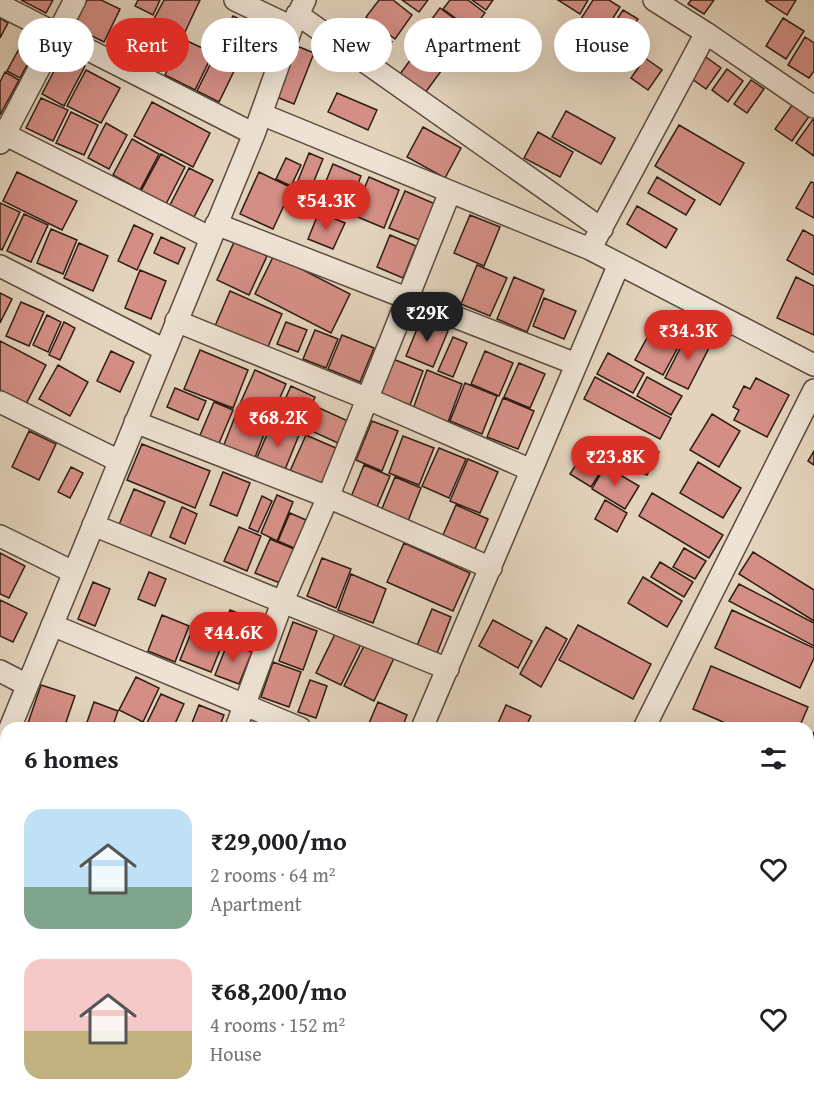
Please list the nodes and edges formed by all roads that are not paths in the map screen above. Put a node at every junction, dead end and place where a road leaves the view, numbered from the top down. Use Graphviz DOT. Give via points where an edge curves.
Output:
graph roads {
  1 [pos="75,0"];
  2 [pos="236,0"];
  3 [pos="654,0"];
  4 [pos="0,5"];
  5 [pos="298,13"];
  6 [pos="27,18"];
  7 [pos="66,18"];
  8 [pos="705,33"];
  9 [pos="94,49"];
  10 [pos="37,72"];
  11 [pos="814,107"];
  12 [pos="257,124"];
  13 [pos="2,136"];
  14 [pos="450,192"];
  15 [pos="602,229"];
  16 [pos="213,231"];
  17 [pos="590,249"];
  18 [pos="619,264"];
  19 [pos="0,266"];
  20 [pos="409,298"];
  21 [pos="176,321"];
  22 [pos="165,350"];
  23 [pos="576,364"];
  24 [pos="814,364"];
  25 [pos="814,390"];
  26 [pos="368,399"];
  27 [pos="0,402"];
  28 [pos="135,422"];
  29 [pos="119,461"];
  30 [pos="531,470"];
  31 [pos="328,497"];
  32 [pos="93,525"];
  33 [pos="0,536"];
  34 [pos="491,568"];
  35 [pos="74,572"];
  36 [pos="282,603"];
  37 [pos="52,626"];
  38 [pos="448,669"];
  39 [pos="0,671"];
  40 [pos="27,686"];
  41 [pos="245,705"];
  42 [pos="16,722"];
  43 [pos="238,722"];
  44 [pos="286,722"];
  45 [pos="425,722"];
  46 [pos="647,722"];
  1 -- 7 [label="street"];
  2 -- 5 [label="street"];
  3 -- 8 [label="street"];
  4 -- 6 [label="street"];
  5 -- 12 [label="street"];
  5 -- 15 [label="street"];
  8 -- 11 [label="street"];
  8 -- 15 [label="street"];
  9 -- 12 [label="street"];
  10 -- 13 [label="street"];
  12 -- 14 [label="street"];
  12 -- 16 [label="street"];
  13 -- 16 [label="street"];
  14 -- 17 [label="street"];
  14 -- 20 [label="street"];
  15 -- 17 [label="street"];
  16 -- 20 [label="street"];
  16 -- 21 [label="street"];
  17 -- 18 [label="street"];
  18 -- 23 [label="street"];
  18 -- 24 [label="street"];
  19 -- 22 [label="street"];
  20 -- 23 [label="street"];
  20 -- 26 [label="street"];
  21 -- 22 [label="street"];
  21 -- 26 [label="street"];
  22 -- 28 [label="street"];
  23 -- 30 [label="street"];
  25 -- 46 [label="street"];
  26 -- 30 [label="street"];
  26 -- 31 [label="street"];
  27 -- 29 [label="street"];
  28 -- 29 [label="street"];
  28 -- 31 [label="street"];
  29 -- 32 [label="street"];
  30 -- 34 [label="street"];
  31 -- 34 [label="street"];
  31 -- 36 [label="street"];
  32 -- 35 [label="street"];
  32 -- 36 [label="street"];
  33 -- 35 [label="street"];
  34 -- 38 [label="street"];
  35 -- 37 [label="street"];
  36 -- 38 [label="street"];
  36 -- 41 [label="street"];
  37 -- 40 [label="street"];
  37 -- 41 [label="street"];
  38 -- 45 [label="street"];
  39 -- 40 [label="street"];
  40 -- 42 [label="street"];
  41 -- 43 [label="street"];
  41 -- 44 [label="street"];
}
